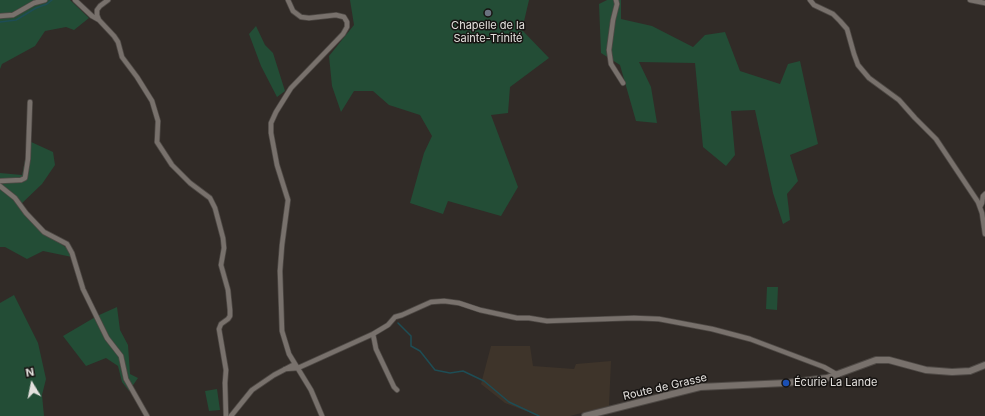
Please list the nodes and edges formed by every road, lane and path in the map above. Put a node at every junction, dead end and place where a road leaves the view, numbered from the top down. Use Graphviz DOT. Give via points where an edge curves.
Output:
graph roads {
  1 [pos="45,0"];
  2 [pos="75,0"];
  3 [pos="108,0"];
  4 [pos="288,0"];
  5 [pos="616,0"];
  6 [pos="810,0"];
  7 [pos="970,0"];
  8 [pos="985,3"];
  9 [pos="0,16"];
  10 [pos="99,20"];
  11 [pos="623,83"];
  12 [pos="30,102"];
  13 [pos="0,181"];
  14 [pos="0,186"];
  15 [pos="985,194"];
  16 [pos="980,206"];
  17 [pos="985,234"];
  18 [pos="373,334"];
  19 [pos="289,354"];
  20 [pos="295,364"];
  21 [pos="985,365"];
  22 [pos="824,367"];
  23 [pos="287,368"];
  24 [pos="298,368"];
  25 [pos="838,375"];
  26 [pos="827,378"];
  27 [pos="397,390"];
  28 [pos="147,416"];
  29 [pos="226,416"];
  30 [pos="231,416"];
  31 [pos="322,416"];
  32 [pos="585,416"];
  1 -- 9 [label="street" via="13,15"];
  2 -- 10 [label="street"];
  3 -- 10 [label="street" via="97,10"];
  4 -- 19 [label="street" via="293,11 301,17 336,15 344,17 347,25 343,34 292,88 271,123 277,165 288,200 282,245 280,307 282,331"];
  5 -- 11 [label="street" via="609,50 611,64"];
  6 -- 16 [label="street" via="814,5 833,14 847,29 858,65 869,78 899,100 936,139"];
  7 -- 8 [label="street"];
  10 -- 29 [label="street" via="114,36 122,57 150,96 158,121 157,142 172,164 190,183 210,198 215,208 223,238 222,265 230,310 228,320 221,324 219,329 226,370"];
  12 -- 13 [label="street" via="25,178"];
  14 -- 28 [label="street" via="15,198 44,232 67,244 83,289 107,338 121,356 126,379"];
  15 -- 16 [label="street"];
  16 -- 17 [label="street"];
  18 -- 22 [label="street" via="388,325 395,317 432,302 444,301 517,318 547,321 660,319 750,339"];
  18 -- 24 [label="street"];
  18 -- 27 [label="street" via="376,349"];
  19 -- 20 [label="street"];
  19 -- 23 [label="street"];
  20 -- 23 [label="street"];
  20 -- 24 [label="street"];
  21 -- 25 [label="street, Route de Grasse" via="970,371 940,371 883,360"];
  22 -- 25 [label="street"];
  22 -- 26 [label="street"];
  23 -- 24 [label="street"];
  23 -- 30 [label="street" via="252,390"];
  24 -- 31 [label="street"];
  25 -- 26 [label="street, Route de Grasse"];
  26 -- 32 [label="street, Route de Grasse" via="786,383 700,387"];
}
